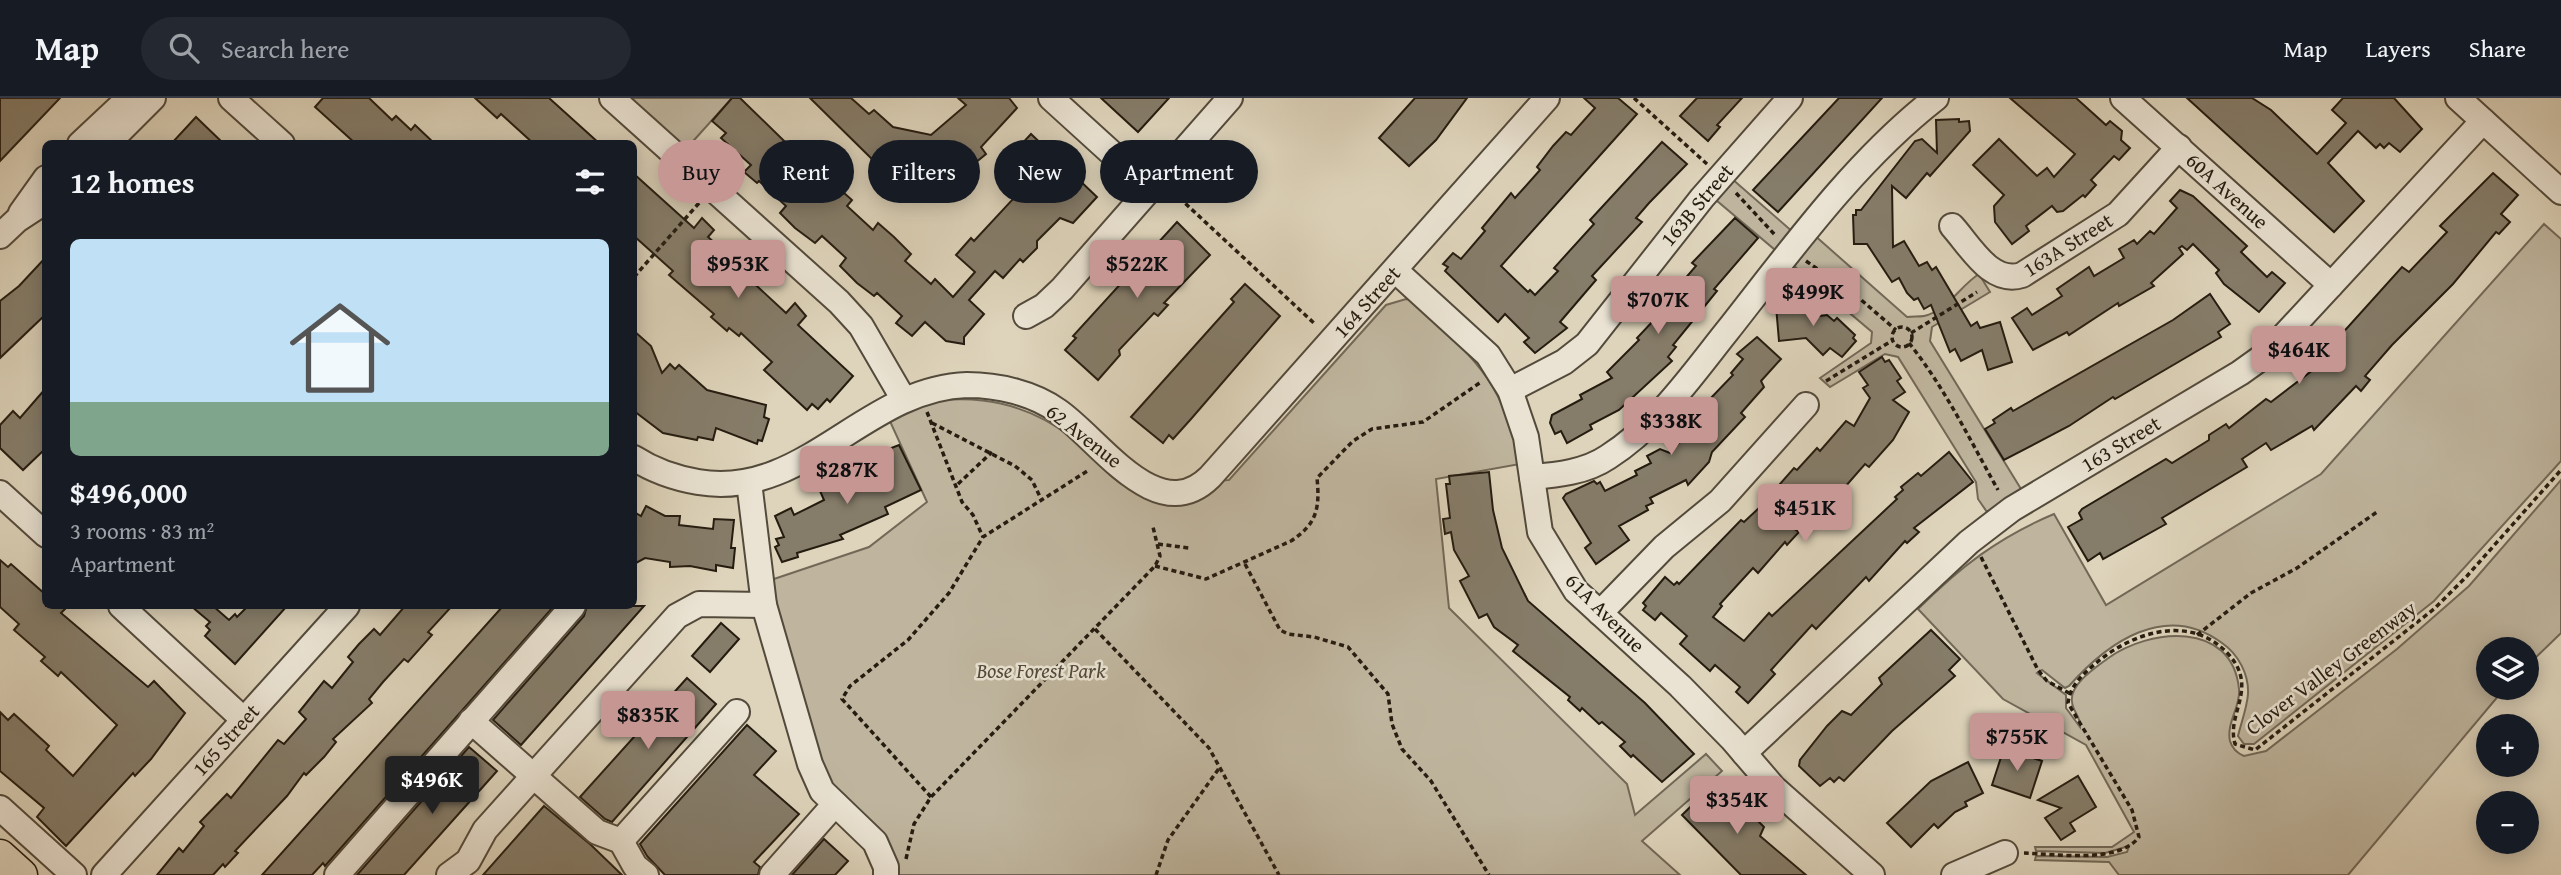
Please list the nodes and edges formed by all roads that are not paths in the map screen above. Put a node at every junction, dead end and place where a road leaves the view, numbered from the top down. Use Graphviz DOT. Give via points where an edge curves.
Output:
graph roads {
  1 [pos="129,98"];
  2 [pos="153,98"];
  3 [pos="232,98"];
  4 [pos="612,98"];
  5 [pos="1051,98"];
  6 [pos="1230,98"];
  7 [pos="1547,98"];
  8 [pos="1790,98"];
  9 [pos="1936,98"];
  10 [pos="2123,98"];
  11 [pos="2458,98"];
  12 [pos="2483,121"];
  13 [pos="93,140"];
  14 [pos="94,140"];
  15 [pos="278,140"];
  16 [pos="1101,140"];
  17 [pos="1193,140"];
  18 [pos="2179,147"];
  19 [pos="42,183"];
  20 [pos="2561,192"];
  21 [pos="1137,203"];
  22 [pos="42,204"];
  23 [pos="1952,226"];
  24 [pos="8,228"];
  25 [pos="1396,271"];
  26 [pos="2331,285"];
  27 [pos="1027,316"];
  28 [pos="1510,390"];
  29 [pos="914,402"];
  30 [pos="1806,405"];
  31 [pos="637,459"];
  32 [pos="1532,477"];
  33 [pos="749,482"];
  34 [pos="0,493"];
  35 [pos="1178,494"];
  36 [pos="41,522"];
  37 [pos="764,605"];
  38 [pos="124,609"];
  39 [pos="344,609"];
  40 [pos="570,609"];
  41 [pos="1600,613"];
  42 [pos="737,712"];
  43 [pos="244,720"];
  44 [pos="471,721"];
  45 [pos="1744,753"];
  46 [pos="534,775"];
  47 [pos="835,804"];
  48 [pos="0,808"];
  49 [pos="621,841"];
  50 [pos="2004,853"];
  51 [pos="0,856"];
  52 [pos="467,870"];
  53 [pos="895,871"];
  54 [pos="20,875"];
  55 [pos="74,875"];
  56 [pos="104,875"];
  57 [pos="337,875"];
  58 [pos="646,875"];
  59 [pos="772,875"];
  60 [pos="1872,875"];
  61 [pos="1954,875"];
  1 -- 13 [label="street"];
  2 -- 14 [label="street"];
  3 -- 15 [label="street"];
  4 -- 29 [label="street" via="861,326"];
  5 -- 16 [label="street"];
  6 -- 17 [label="street"];
  7 -- 25 [label="street, 164 Street"];
  8 -- 28 [label="street, 163B Street" via="1685,218 1587,344 1564,362"];
  9 -- 32 [label="street" via="1889,138 1791,249 1683,387 1638,434 1606,459 1577,470"];
  10 -- 18 [label="street, 60A Avenue"];
  11 -- 12 [label="street"];
  12 -- 20 [label="street"];
  12 -- 26 [label="street, 163 Street"];
  18 -- 23 [label="street, 163A Street" via="2118,214 2009,280 1994,273"];
  18 -- 26 [label="street, 60A Avenue"];
  19 -- 24 [label="street"];
  21 -- 27 [label="street" via="1062,289"];
  22 -- 24 [label="street"];
  25 -- 28 [label="street, 61A Avenue" via="1488,355"];
  25 -- 35 [label="street, 164 Street" via="1210,477"];
  26 -- 45 [label="street, 163 Street" via="2268,353 2240,373 2012,509 1969,542"];
  28 -- 32 [label="street, 61A Avenue" via="1526,438"];
  29 -- 33 [label="street, 62 Avenue" via="793,467"];
  29 -- 35 [label="street, 62 Avenue" via="922,392 967,386 1018,392 1057,410 1146,486"];
  30 -- 41 [label="street" via="1720,501 1664,547"];
  31 -- 33 [label="street, 62 Avenue" via="675,478 714,485"];
  32 -- 41 [label="street, 61A Avenue" via="1540,532 1576,591"];
  33 -- 37 [label="street"];
  34 -- 36 [label="street"];
  37 -- 46 [label="street" via="699,604 688,608"];
  37 -- 47 [label="street" via="810,764 822,791"];
  38 -- 43 [label="street"];
  39 -- 43 [label="street, 165 Street"];
  40 -- 44 [label="street"];
  41 -- 45 [label="street, 61A Avenue"];
  42 -- 49 [label="street"];
  43 -- 56 [label="street, 165 Street"];
  44 -- 46 [label="street"];
  44 -- 57 [label="street"];
  45 -- 60 [label="street, 61A Avenue" via="1774,788"];
  46 -- 49 [label="street" via="597,832"];
  46 -- 52 [label="street" via="485,830"];
  47 -- 53 [label="street" via="875,842 886,867"];
  47 -- 59 [label="street"];
  48 -- 55 [label="street"];
  49 -- 58 [label="street" via="635,866"];
  50 -- 61 [label="street"];
  51 -- 54 [label="main road"];
}
